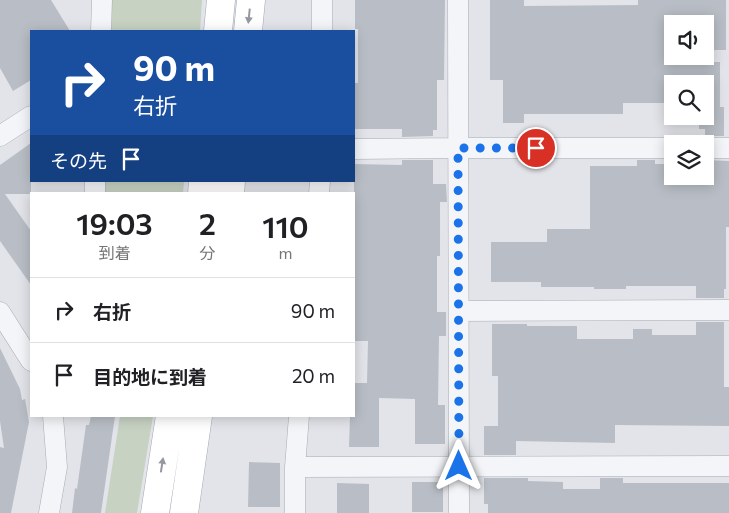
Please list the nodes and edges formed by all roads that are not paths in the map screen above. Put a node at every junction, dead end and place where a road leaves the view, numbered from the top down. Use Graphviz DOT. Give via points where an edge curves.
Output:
graph roads {
  1 [pos="102,0"];
  2 [pos="221,0"];
  3 [pos="251,0"];
  4 [pos="322,0"];
  5 [pos="458,0"];
  6 [pos="101,30"];
  7 [pos="218,30"];
  8 [pos="248,30"];
  9 [pos="322,30"];
  10 [pos="30,117"];
  11 [pos="0,136"];
  12 [pos="458,148"];
  13 [pos="664,148"];
  14 [pos="714,148"];
  15 [pos="729,148"];
  16 [pos="355,149"];
  17 [pos="729,310"];
  18 [pos="459,311"];
  19 [pos="0,312"];
  20 [pos="30,360"];
  21 [pos="53,417"];
  22 [pos="170,417"];
  23 [pos="198,417"];
  24 [pos="299,417"];
  25 [pos="459,466"];
  26 [pos="729,466"];
  27 [pos="295,467"];
  28 [pos="49,513"];
  29 [pos="155,513"];
  30 [pos="184,513"];
  31 [pos="295,513"];
  32 [pos="459,513"];
  1 -- 6 [label="street"];
  2 -- 7 [label="main road"];
  3 -- 8 [label="main road, one-way"];
  4 -- 9 [label="street"];
  5 -- 12 [label="street"];
  10 -- 11 [label="street"];
  12 -- 13 [label="street"];
  12 -- 16 [label="street"];
  12 -- 18 [label="street"];
  14 -- 15 [label="street"];
  17 -- 18 [label="street"];
  18 -- 25 [label="street"];
  19 -- 20 [label="street"];
  21 -- 28 [label="street" via="57,467"];
  29 -- 22 [label="main road, one-way"];
  23 -- 30 [label="main road"];
  24 -- 27 [label="street"];
  25 -- 26 [label="street"];
  25 -- 27 [label="street"];
  25 -- 32 [label="street"];
  27 -- 31 [label="street"];
}
